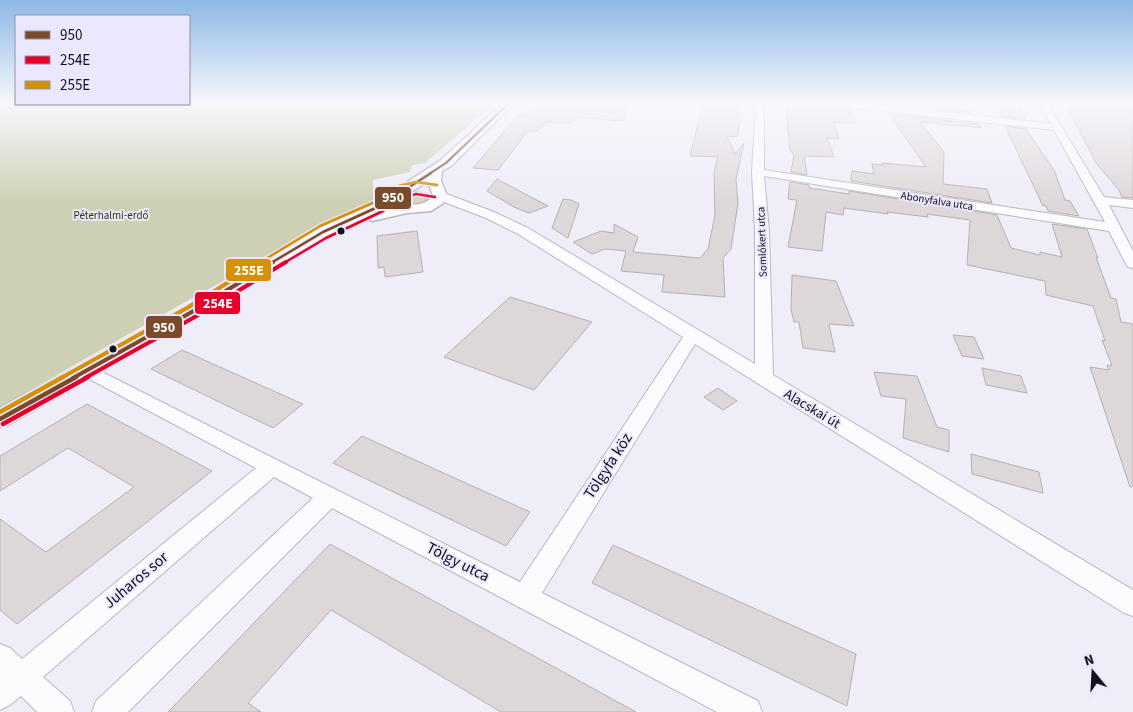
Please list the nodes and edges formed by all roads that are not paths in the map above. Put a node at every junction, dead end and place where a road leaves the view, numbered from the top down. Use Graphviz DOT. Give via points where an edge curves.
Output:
graph roads {
  1 [pos="473,136"];
  2 [pos="759,136"];
  3 [pos="1063,136"];
  4 [pos="436,170"];
  5 [pos="758,172"];
  6 [pos="399,193"];
  7 [pos="438,194"];
  8 [pos="1100,200"];
  9 [pos="1133,204"];
  10 [pos="406,208"];
  11 [pos="423,208"];
  12 [pos="490,215"];
  13 [pos="1116,228"];
  14 [pos="1133,264"];
  15 [pos="224,291"];
  16 [pos="692,335"];
  17 [pos="88,371"];
  18 [pos="764,380"];
  19 [pos="0,419"];
  20 [pos="273,466"];
  21 [pos="330,496"];
  22 [pos="525,597"];
  23 [pos="1133,604"];
  24 [pos="0,658"];
  25 [pos="10,686"];
  26 [pos="59,712"];
  27 [pos="106,712"];
  28 [pos="747,712"];
  1 -- 4 [label="street"];
  2 -- 5 [label="street, Somlókert utca"];
  3 -- 8 [label="street"];
  4 -- 6 [label="street"];
  4 -- 7 [label="street" via="434,180"];
  5 -- 13 [label="street, Abonyfalva utca"];
  5 -- 18 [label="street, Somlókert utca"];
  6 -- 7 [label="street" via="421,188"];
  6 -- 10 [label="street" via="391,201"];
  6 -- 15 [label="street" via="380,206 323,232"];
  7 -- 11 [label="street" via="434,204"];
  7 -- 12 [label="street, Alacskai út"];
  8 -- 9 [label="street"];
  8 -- 13 [label="street"];
  10 -- 11 [label="street"];
  10 -- 15 [label="street" via="354,223 262,274"];
  11 -- 12 [label="street, Alacskai út"];
  12 -- 16 [label="street, Alacskai út" via="523,231"];
  13 -- 14 [label="street"];
  15 -- 17 [label="street" via="190,314"];
  16 -- 18 [label="street, Alacskai út"];
  16 -- 22 [label="street, Tölgyfa köz"];
  17 -- 19 [label="street"];
  17 -- 20 [label="street, Tölgy utca"];
  18 -- 23 [label="street, Alacskai út"];
  20 -- 21 [label="street, Tölgy utca"];
  20 -- 25 [label="street, Juharos sor"];
  21 -- 22 [label="street, Tölgy utca"];
  21 -- 27 [label="street"];
  22 -- 28 [label="street, Tölgy utca"];
  24 -- 25 [label="street"];
  25 -- 26 [label="street"];
}
